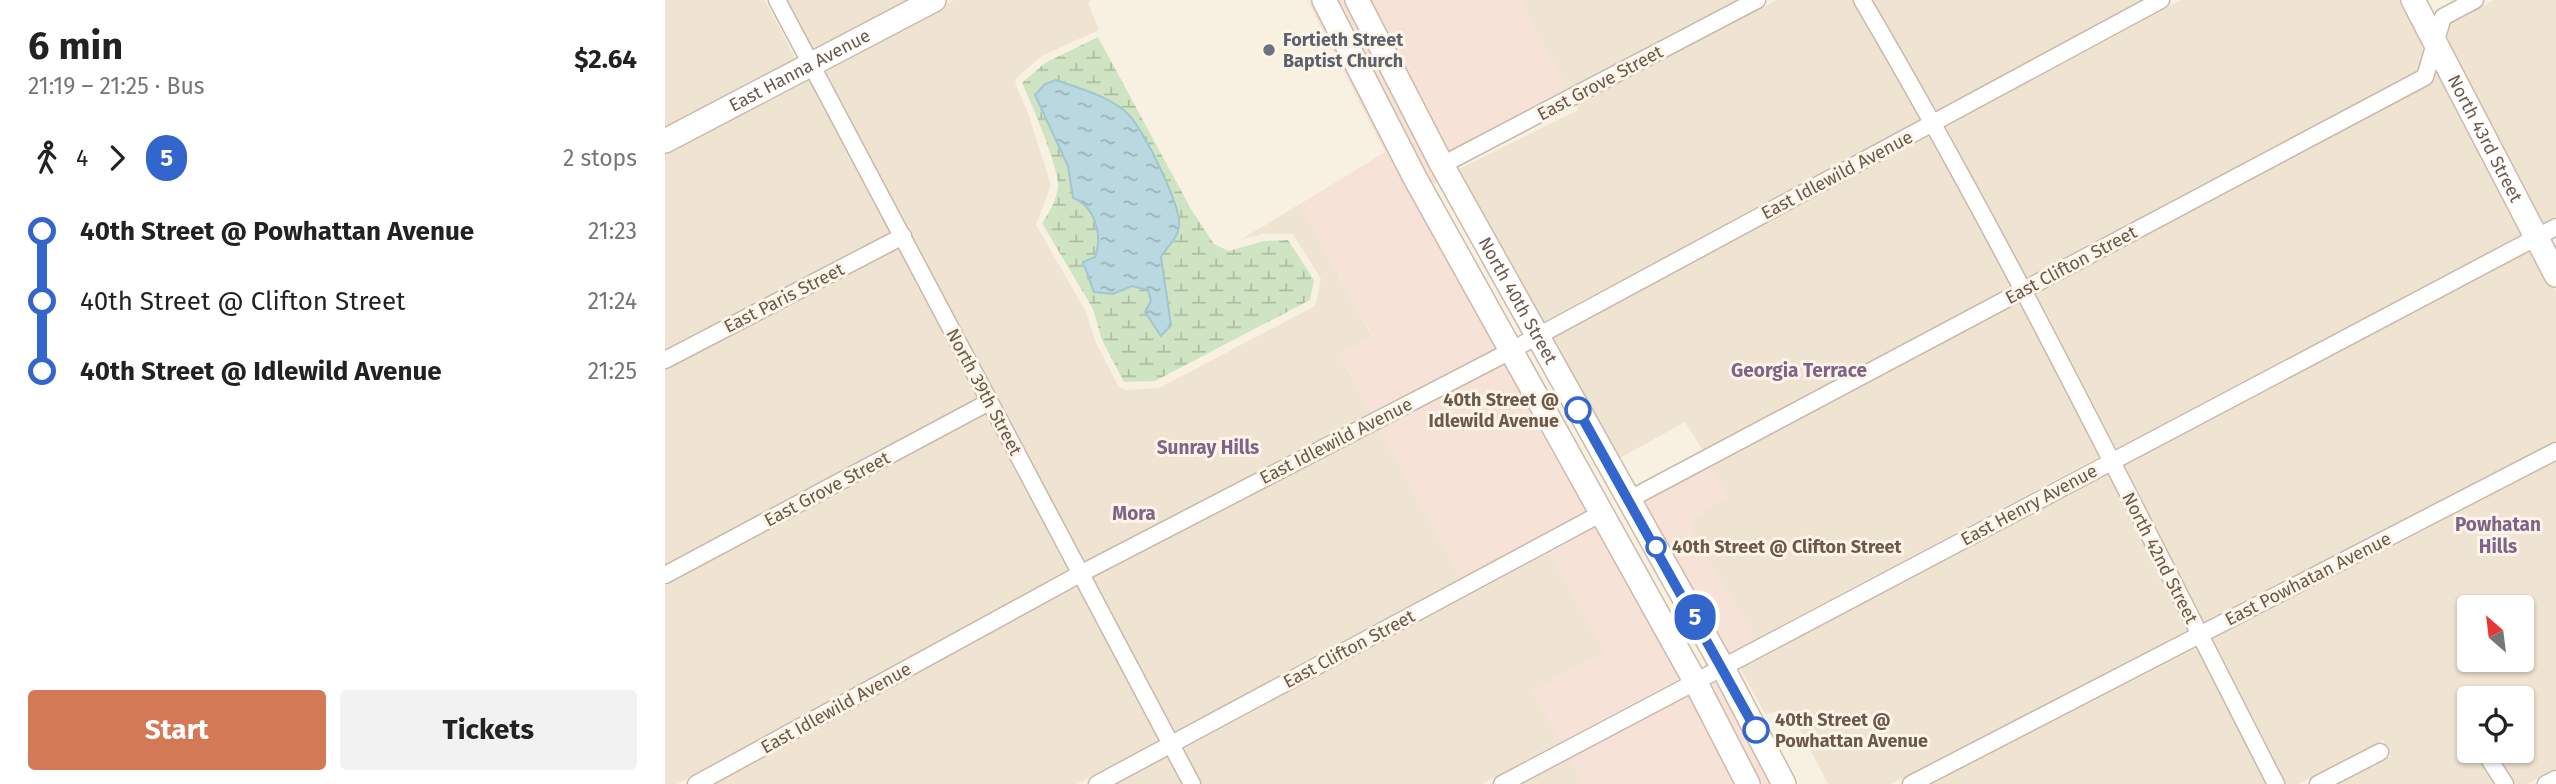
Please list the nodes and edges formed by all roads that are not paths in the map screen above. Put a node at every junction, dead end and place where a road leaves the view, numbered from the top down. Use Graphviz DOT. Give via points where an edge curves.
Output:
graph roads {
  1 [pos="778,0"];
  2 [pos="934,0"];
  3 [pos="1324,0"];
  4 [pos="1357,0"];
  5 [pos="1757,0"];
  6 [pos="1862,0"];
  7 [pos="2161,0"];
  8 [pos="2413,0"];
  9 [pos="2475,0"];
  10 [pos="2437,44"];
  11 [pos="811,64"];
  12 [pos="1934,123"];
  13 [pos="665,141"];
  14 [pos="1442,165"];
  15 [pos="2546,232"];
  16 [pos="903,236"];
  17 [pos="2556,275"];
  18 [pos="2023,290"];
  19 [pos="1536,336"];
  20 [pos="1510,351"];
  21 [pos="665,360"];
  22 [pos="989,402"];
  23 [pos="2556,451"];
  24 [pos="2111,462"];
  25 [pos="1629,499"];
  26 [pos="1602,513"];
  27 [pos="665,575"];
  28 [pos="1080,575"];
  29 [pos="2200,636"];
  30 [pos="1722,666"];
  31 [pos="1695,681"];
  32 [pos="1171,744"];
  33 [pos="2380,752"];
  34 [pos="2492,763"];
  35 [pos="2556,779"];
  36 [pos="696,784"];
  37 [pos="1097,784"];
  38 [pos="1192,784"];
  39 [pos="1501,784"];
  40 [pos="1748,784"];
  41 [pos="1784,784"];
  42 [pos="1911,784"];
  43 [pos="2276,784"];
  44 [pos="2318,784"];
  45 [pos="2505,784"];
  46 [pos="2546,784"];
  1 -- 11 [label="street, North 39th Street"];
  2 -- 11 [label="main road, East Hanna Avenue"];
  3 -- 20 [label="main road, North 40th Street"];
  4 -- 14 [label="main road, North 40th Street"];
  5 -- 14 [label="street, East Grove Street"];
  6 -- 12 [label="street, North 42nd Street"];
  7 -- 12 [label="street, East Idlewild Avenue"];
  8 -- 10 [label="main road, North 43rd Street"];
  9 -- 10 [label="street, East Clifton Street" via="2443,17"];
  10 -- 15 [label="main road, North 43rd Street"];
  10 -- 18 [label="street, East Clifton Street" via="2425,77"];
  11 -- 13 [label="main road, East Hanna Avenue"];
  11 -- 16 [label="street, North 39th Street"];
  12 -- 18 [label="street, North 42nd Street"];
  12 -- 19 [label="street, East Idlewild Avenue"];
  14 -- 19 [label="main road, North 40th Street"];
  15 -- 17 [label="main road, North 43rd Street"];
  15 -- 24 [label="street, East Henry Avenue"];
  16 -- 21 [label="street, East Paris Street"];
  16 -- 22 [label="street, North 39th Street"];
  18 -- 24 [label="street, North 42nd Street"];
  18 -- 25 [label="street, East Clifton Street"];
  19 -- 20 [label="street, East Idlewild Avenue"];
  19 -- 25 [label="main road, North 40th Street"];
  20 -- 26 [label="main road, North 40th Street"];
  20 -- 28 [label="street, East Idlewild Avenue"];
  22 -- 27 [label="street, East Grove Street"];
  22 -- 28 [label="street, North 39th Street"];
  23 -- 29 [label="street, East Powhatan Avenue"];
  24 -- 29 [label="street, North 42nd Street"];
  24 -- 30 [label="street, East Henry Avenue"];
  25 -- 30 [label="main road, North 40th Street"];
  26 -- 31 [label="main road, North 40th Street"];
  26 -- 32 [label="street, East Clifton Street"];
  28 -- 32 [label="street, North 39th Street"];
  28 -- 36 [label="street, East Idlewild Avenue"];
  29 -- 42 [label="street, East Powhatan Avenue"];
  29 -- 43 [label="street, North 42nd Street"];
  30 -- 31 [label="street, East Henry Avenue"];
  30 -- 41 [label="main road, North 40th Street"];
  31 -- 39 [label="street, East Henry Avenue"];
  31 -- 40 [label="main road, North 40th Street"];
  32 -- 37 [label="street, East Clifton Street"];
  32 -- 38 [label="street, North 39th Street"];
  33 -- 44 [label="street"];
  34 -- 45 [label="street"];
  35 -- 46 [label="street"];
}
